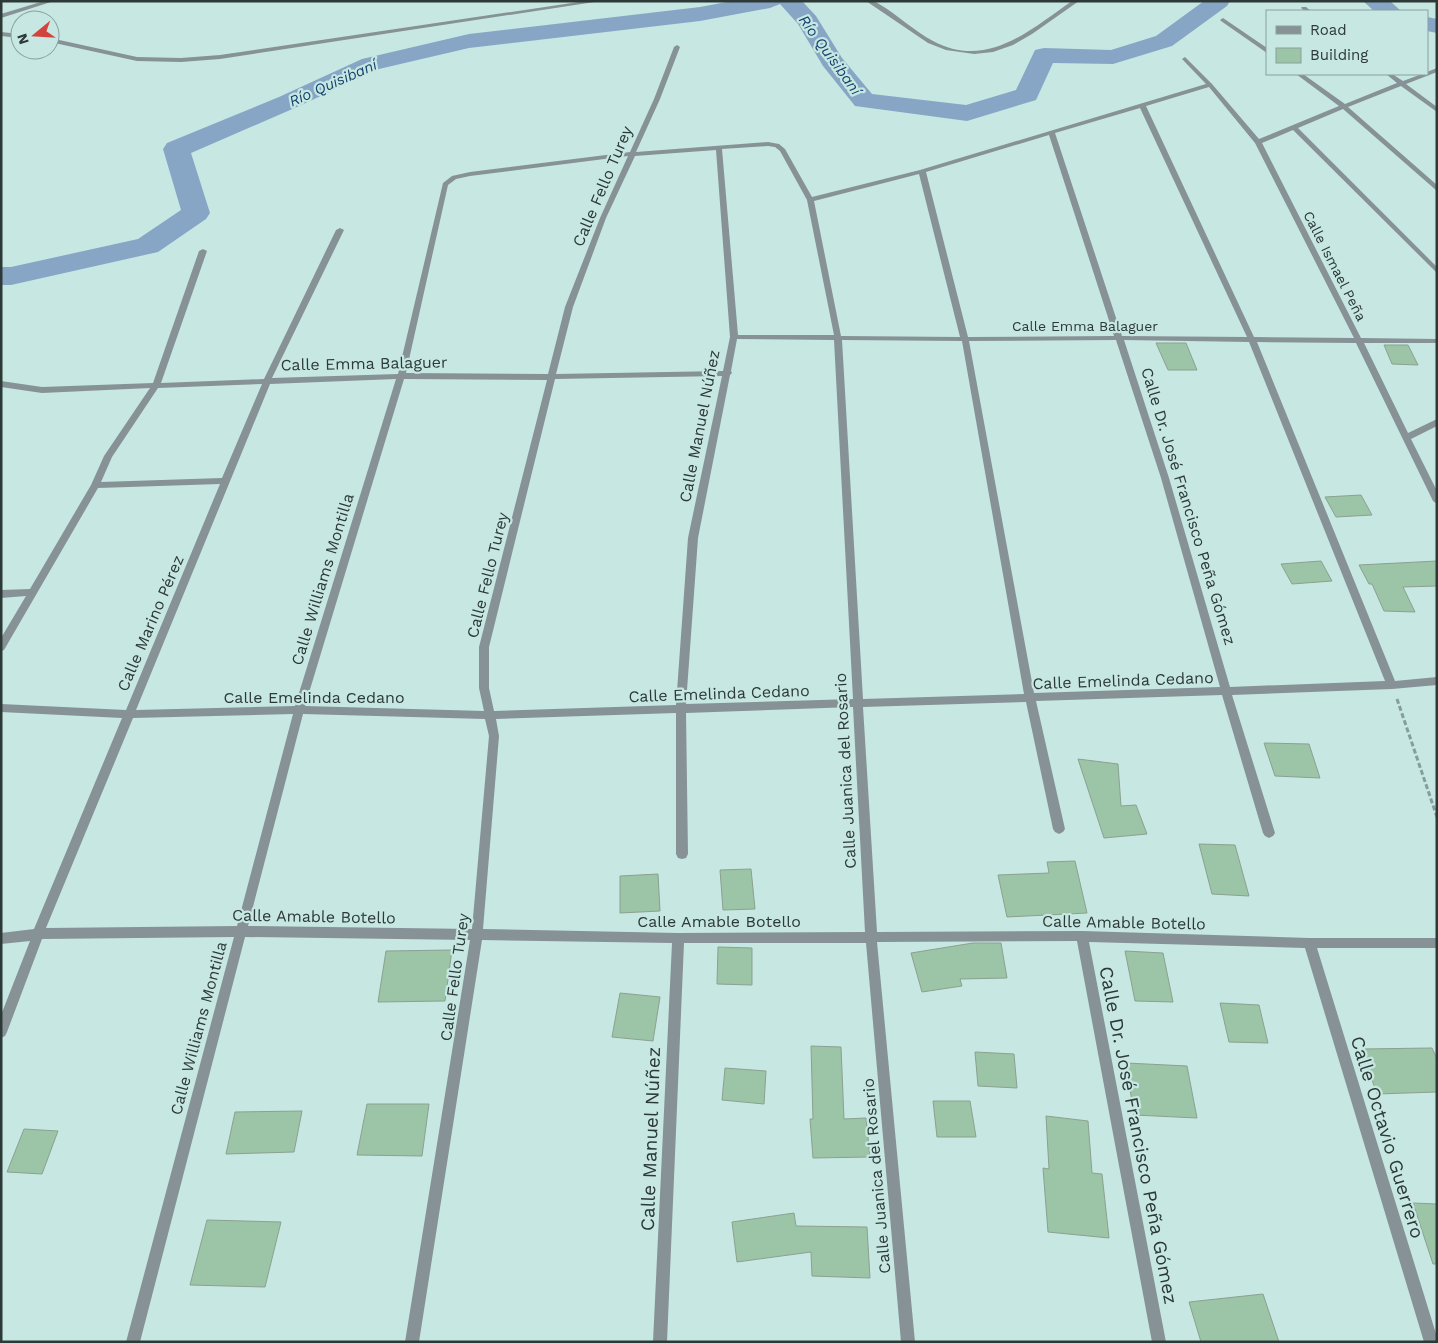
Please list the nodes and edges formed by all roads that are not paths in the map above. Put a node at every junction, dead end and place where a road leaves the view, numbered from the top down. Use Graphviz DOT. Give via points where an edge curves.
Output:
graph roads {
  1 [pos="51,1"];
  2 [pos="598,1"];
  3 [pos="869,1"];
  4 [pos="1076,1"];
  5 [pos="1,16"];
  6 [pos="1223,20"];
  7 [pos="1,34"];
  8 [pos="9,35"];
  9 [pos="1,41"];
  10 [pos="60,42"];
  11 [pos="677,47"];
  12 [pos="1266,50"];
  13 [pos="1185,59"];
  14 [pos="1300,75"];
  15 [pos="1390,75"];
  16 [pos="1424,75"];
  17 [pos="1402,83"];
  18 [pos="1210,85"];
  19 [pos="1142,105"];
  20 [pos="1344,106"];
  21 [pos="1437,110"];
  22 [pos="1295,128"];
  23 [pos="1052,133"];
  24 [pos="1258,142"];
  25 [pos="719,148"];
  26 [pos="631,154"];
  27 [pos="922,171"];
  28 [pos="1437,190"];
  29 [pos="810,200"];
  30 [pos="340,230"];
  31 [pos="203,251"];
  32 [pos="1437,271"];
  33 [pos="734,337"];
  34 [pos="838,338"];
  35 [pos="1118,338"];
  36 [pos="965,339"];
  37 [pos="1252,340"];
  38 [pos="1359,341"];
  39 [pos="1437,341"];
  40 [pos="728,373"];
  41 [pos="401,376"];
  42 [pos="553,376"];
  43 [pos="267,381"];
  44 [pos="1,384"];
  45 [pos="156,385"];
  46 [pos="1437,422"];
  47 [pos="1406,437"];
  48 [pos="225,481"];
  49 [pos="95,485"];
  50 [pos="1437,500"];
  51 [pos="32,592"];
  52 [pos="1,594"];
  53 [pos="1,647"];
  54 [pos="1437,681"];
  55 [pos="1392,685"];
  56 [pos="1226,691"];
  57 [pos="1030,698"];
  58 [pos="857,703"];
  59 [pos="1,708"];
  60 [pos="299,710"];
  61 [pos="682,710"];
  62 [pos="128,714"];
  63 [pos="491,715"];
  64 [pos="1059,829"];
  65 [pos="1269,833"];
  66 [pos="682,854"];
  67 [pos="240,931"];
  68 [pos="38,934"];
  69 [pos="477,934"];
  70 [pos="870,936"];
  71 [pos="1082,936"];
  72 [pos="678,938"];
  73 [pos="1,939"];
  74 [pos="1437,943"];
  75 [pos="1309,944"];
  76 [pos="1,1032"];
  77 [pos="133,1342"];
  78 [pos="412,1342"];
  79 [pos="660,1342"];
  80 [pos="908,1342"];
  81 [pos="1159,1342"];
  82 [pos="1431,1342"];
  1 -- 5 [label="street"];
  2 -- 10 [label="street" via="181,60 137,59"];
  3 -- 4 [label="street" via="931,43 951,50 974,52 999,49 1012,43"];
  6 -- 12 [label="street"];
  7 -- 8 [label="street"];
  8 -- 9 [label="street"];
  11 -- 26 [label="street, Calle Fello Turey"];
  13 -- 18 [label="street, Calle Ismael Peña"];
  14 -- 20 [label="street"];
  15 -- 17 [label="street"];
  16 -- 17 [label="street"];
  17 -- 20 [label="street"];
  17 -- 21 [label="street"];
  18 -- 19 [label="street"];
  18 -- 24 [label="street, Calle Ismael Peña"];
  19 -- 23 [label="street"];
  19 -- 37 [label="street"];
  20 -- 22 [label="street"];
  20 -- 28 [label="street"];
  22 -- 24 [label="street"];
  22 -- 32 [label="street"];
  23 -- 27 [label="street"];
  23 -- 35 [label="street, Calle Dr. José Francisco Peña Gómez"];
  24 -- 38 [label="street, Calle Ismael Peña"];
  25 -- 26 [label="street"];
  25 -- 29 [label="street, Calle Juanica del Rosario" via="776,145 783,150"];
  25 -- 33 [label="street, Calle Manuel Núñez"];
  26 -- 41 [label="street, Calle Williams Montilla" via="454,177 445,184"];
  26 -- 42 [label="street, Calle Fello Turey" via="569,307"];
  27 -- 29 [label="street"];
  27 -- 36 [label="street"];
  29 -- 34 [label="street, Calle Juanica del Rosario"];
  30 -- 43 [label="street, Calle Marino Pérez"];
  31 -- 45 [label="street"];
  33 -- 34 [label="street, Calle Emma Balaguer"];
  33 -- 40 [label="street, Calle Manuel Núñez"];
  34 -- 36 [label="street, Calle Emma Balaguer"];
  34 -- 58 [label="street, Calle Juanica del Rosario"];
  35 -- 36 [label="street, Calle Emma Balaguer"];
  35 -- 37 [label="street, Calle Emma Balaguer"];
  35 -- 56 [label="street, Calle Dr. José Francisco Peña Gómez" via="1166,478"];
  36 -- 57 [label="street"];
  37 -- 38 [label="street, Calle Emma Balaguer"];
  37 -- 55 [label="street"];
  38 -- 39 [label="street, Calle Emma Balaguer"];
  38 -- 47 [label="street, Calle Ismael Peña"];
  40 -- 42 [label="street, Calle Emma Balaguer"];
  40 -- 61 [label="street, Calle Manuel Núñez" via="694,538"];
  41 -- 42 [label="street, Calle Emma Balaguer"];
  41 -- 43 [label="street, Calle Emma Balaguer"];
  41 -- 60 [label="street, Calle Williams Montilla"];
  42 -- 63 [label="street, Calle Fello Turey" via="484,648 484,688"];
  43 -- 45 [label="street, Calle Emma Balaguer"];
  43 -- 48 [label="street, Calle Marino Pérez"];
  44 -- 45 [label="street, Calle Emma Balaguer" via="42,390"];
  45 -- 49 [label="street" via="108,456"];
  46 -- 47 [label="street"];
  47 -- 50 [label="street, Calle Ismael Peña"];
  48 -- 49 [label="street"];
  48 -- 62 [label="street, Calle Marino Pérez"];
  49 -- 51 [label="street"];
  51 -- 52 [label="street"];
  51 -- 53 [label="street"];
  54 -- 55 [label="street, Calle Emelinda Cedano"];
  55 -- 56 [label="street, Calle Emelinda Cedano"];
  56 -- 57 [label="street, Calle Emelinda Cedano"];
  56 -- 65 [label="street, Calle Dr. José Francisco Peña Gómez"];
  57 -- 58 [label="street, Calle Emelinda Cedano"];
  57 -- 64 [label="street"];
  58 -- 61 [label="street, Calle Emelinda Cedano"];
  58 -- 70 [label="street, Calle Juanica del Rosario"];
  59 -- 62 [label="street, Calle Emelinda Cedano"];
  60 -- 62 [label="street, Calle Emelinda Cedano"];
  60 -- 63 [label="street, Calle Emelinda Cedano"];
  60 -- 67 [label="street, Calle Williams Montilla"];
  61 -- 63 [label="street, Calle Emelinda Cedano"];
  61 -- 66 [label="street, Calle Manuel Núñez"];
  62 -- 68 [label="street, Calle Marino Pérez"];
  63 -- 69 [label="street, Calle Fello Turey" via="494,736"];
  67 -- 68 [label="street, Calle Amable Botello"];
  67 -- 69 [label="street, Calle Amable Botello"];
  67 -- 77 [label="street, Calle Williams Montilla"];
  68 -- 73 [label="street, Calle Amable Botello"];
  68 -- 76 [label="street, Calle Marino Pérez"];
  69 -- 72 [label="street, Calle Amable Botello"];
  69 -- 78 [label="street, Calle Fello Turey"];
  70 -- 71 [label="street, Calle Amable Botello"];
  70 -- 72 [label="street, Calle Amable Botello"];
  70 -- 80 [label="street, Calle Juanica del Rosario"];
  71 -- 75 [label="street, Calle Amable Botello"];
  71 -- 81 [label="street, Calle Dr. José Francisco Peña Gómez"];
  72 -- 79 [label="street, Calle Manuel Núñez"];
  74 -- 75 [label="street, Calle Amable Botello"];
  75 -- 82 [label="street, Calle Octavio Guerrero"];
}
